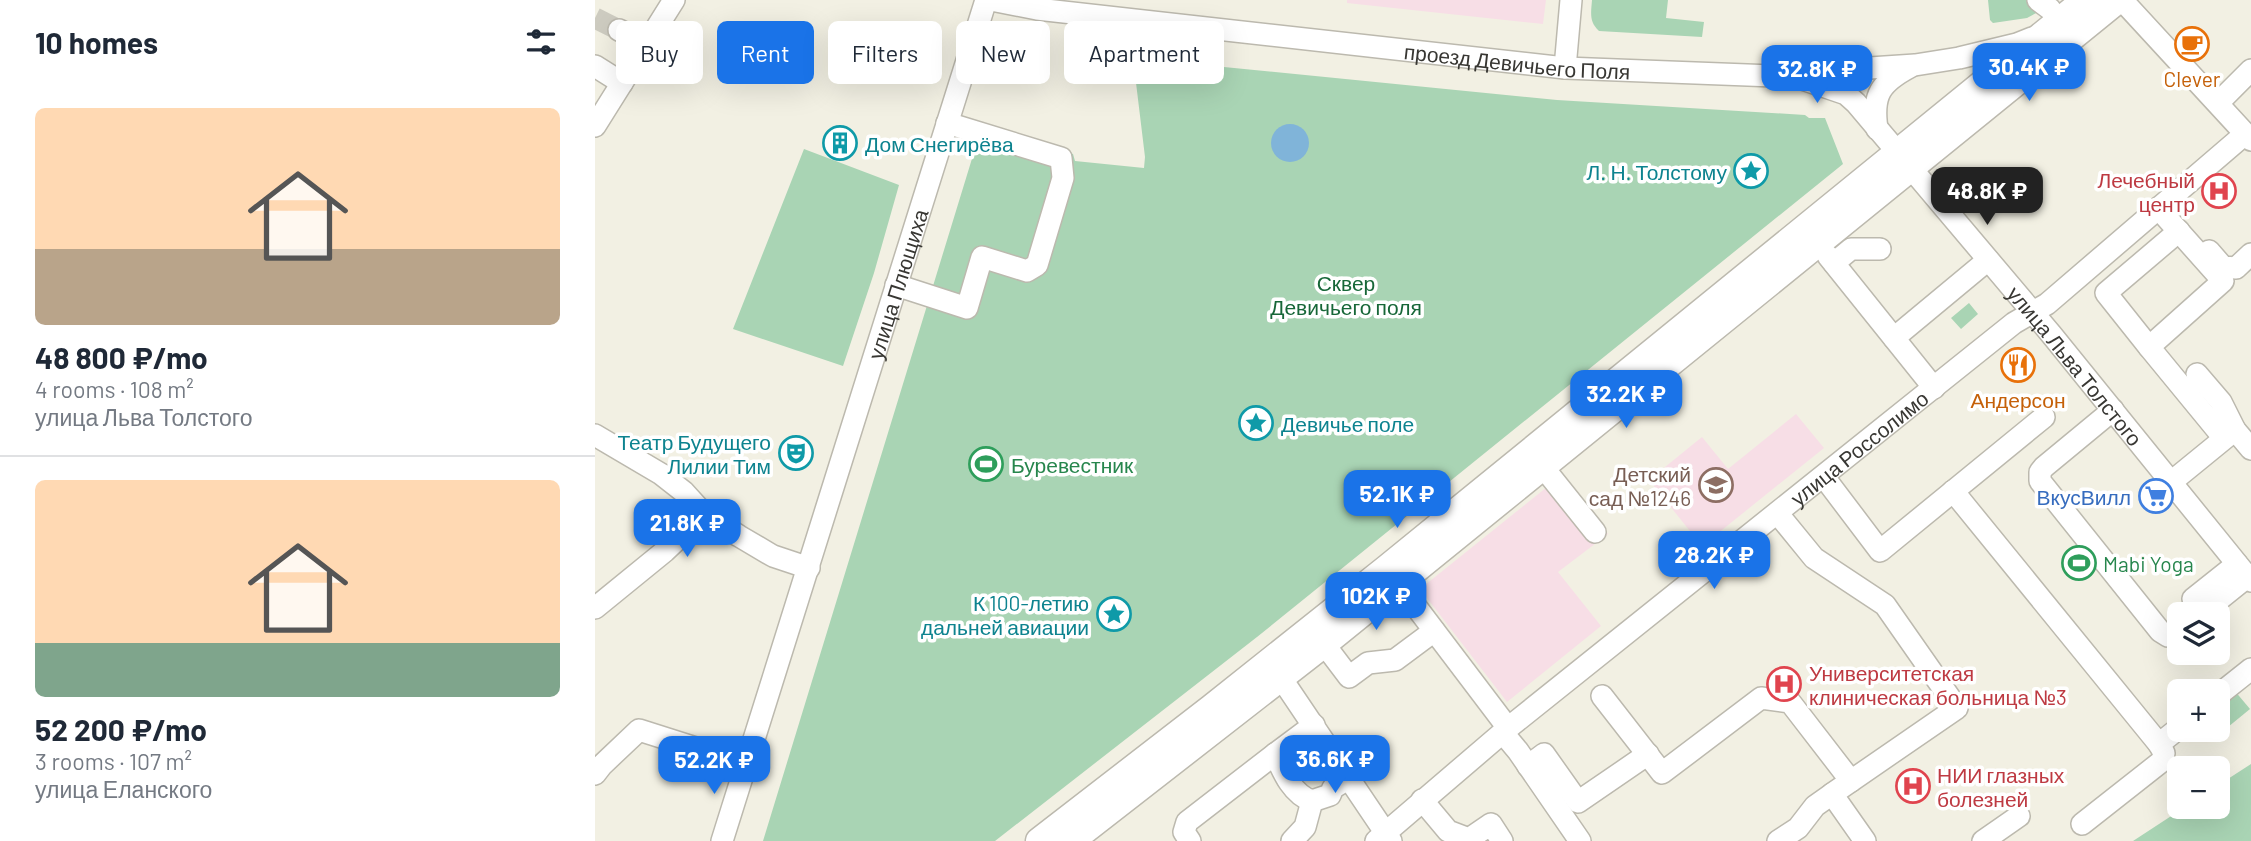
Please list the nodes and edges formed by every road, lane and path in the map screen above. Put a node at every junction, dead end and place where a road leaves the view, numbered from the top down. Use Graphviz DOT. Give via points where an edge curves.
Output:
graph roads {
  1 [pos="674,0"];
  2 [pos="988,0"];
  3 [pos="1571,0"];
  4 [pos="2038,0"];
  5 [pos="2085,0"];
  6 [pos="2120,0"];
  7 [pos="2054,17"];
  8 [pos="661,21"];
  9 [pos="1915,65"];
  10 [pos="595,66"];
  11 [pos="1565,68"];
  12 [pos="2251,71"];
  13 [pos="1797,77"];
  14 [pos="616,79"];
  15 [pos="621,84"];
  16 [pos="2218,103"];
  17 [pos="947,123"];
  18 [pos="595,125"];
  19 [pos="1877,129"];
  20 [pos="2248,137"];
  21 [pos="1904,161"];
  22 [pos="2162,205"];
  23 [pos="2179,231"];
  24 [pos="1880,249"];
  25 [pos="2251,254"];
  26 [pos="1988,260"];
  27 [pos="896,285"];
  28 [pos="2031,312"];
  29 [pos="1894,338"];
  30 [pos="2149,347"];
  31 [pos="2197,374"];
  32 [pos="1934,388"];
  33 [pos="2109,406"];
  34 [pos="2086,416"];
  35 [pos="2226,430"];
  36 [pos="595,435"];
  37 [pos="2251,449"];
  38 [pos="2055,458"];
  39 [pos="1543,467"];
  40 [pos="1824,477"];
  41 [pos="2170,483"];
  42 [pos="1953,491"];
  43 [pos="704,514"];
  44 [pos="1778,514"];
  45 [pos="1595,532"];
  46 [pos="809,568"];
  47 [pos="2245,574"];
  48 [pos="1393,576"];
  49 [pos="2204,602"];
  50 [pos="595,608"];
  51 [pos="1434,631"];
  52 [pos="2167,635"];
  53 [pos="1324,644"];
  54 [pos="2251,669"];
  55 [pos="1275,670"];
  56 [pos="2230,686"];
  57 [pos="1602,696"];
  58 [pos="1314,725"];
  59 [pos="1505,731"];
  60 [pos="2167,738"];
  61 [pos="2159,744"];
  62 [pos="1275,754"];
  63 [pos="1648,754"];
  64 [pos="746,764"];
  65 [pos="1528,766"];
  66 [pos="595,774"];
  67 [pos="1349,778"];
  68 [pos="1851,781"];
  69 [pos="1827,797"];
  70 [pos="1422,800"];
  71 [pos="1312,801"];
  72 [pos="2019,816"];
  73 [pos="2082,824"];
  74 [pos="1384,838"];
  75 [pos="722,841"];
  76 [pos="1039,841"];
  77 [pos="1071,841"];
  78 [pos="1190,841"];
  79 [pos="1292,841"];
  80 [pos="1502,841"];
  81 [pos="1580,841"];
  82 [pos="1778,841"];
  83 [pos="1848,841"];
  84 [pos="1865,841"];
  85 [pos="1983,841"];
  1 -- 8 [label="street"];
  2 -- 11 [label="street, проезд Девичьего Поля"];
  2 -- 17 [label="street, улица Плющиха"];
  3 -- 11 [label="street"];
  4 -- 7 [label="street"];
  5 -- 7 [label="main road"];
  6 -- 16 [label="street"];
  6 -- 21 [label="main road"];
  7 -- 9 [label="street, проезд Девичьего Поля" via="2017,44"];
  7 -- 21 [label="main road"];
  9 -- 13 [label="street, проезд Девичьего Поля"];
  9 -- 19 [label="street" via="1879,92"];
  10 -- 14 [label="street"];
  11 -- 13 [label="street, проезд Девичьего Поля"];
  12 -- 16 [label="street"];
  13 -- 19 [label="street, улица Льва Толстого" via="1846,94"];
  15 -- 18 [label="street"];
  16 -- 20 [label="street"];
  17 -- 27 [label="street, улица Плющиха"];
  17 -- 27 [label="street" via="1061,158 1063,178 1037,265 1027,271 982,257 967,308"];
  19 -- 21 [label="street, улица Льва Толстого"];
  20 -- 22 [label="street, улица Россолимо"];
  21 -- 26 [label="street, улица Льва Толстого"];
  21 -- 39 [label="main road"];
  21 -- 48 [label="main road"];
  22 -- 23 [label="street"];
  22 -- 25 [label="street" via="2223,267 2236,268"];
  22 -- 28 [label="street, улица Россолимо" via="2047,304"];
  23 -- 30 [label="street" via="2106,293"];
  23 -- 30 [label="street" via="2223,281"];
  24 -- 29 [label="street" via="1851,250 1831,259"];
  26 -- 28 [label="street, улица Льва Толстого"];
  26 -- 29 [label="street"];
  27 -- 46 [label="street, улица Плющиха"];
  28 -- 32 [label="street, улица Россолимо"];
  28 -- 33 [label="street, улица Льва Толстого"];
  29 -- 32 [label="street"];
  30 -- 35 [label="street"];
  31 -- 35 [label="street" via="2221,402"];
  32 -- 40 [label="street, улица Россолимо"];
  33 -- 34 [label="street"];
  33 -- 38 [label="street"];
  33 -- 41 [label="street, улица Льва Толстого"];
  35 -- 37 [label="street"];
  35 -- 41 [label="street"];
  36 -- 43 [label="street" via="661,474"];
  38 -- 42 [label="street" via="2037,422"];
  38 -- 52 [label="street" via="2040,472 2040,481"];
  39 -- 45 [label="street"];
  39 -- 48 [label="main road"];
  40 -- 42 [label="street" via="1879,551"];
  40 -- 44 [label="street, улица Россолимо"];
  41 -- 47 [label="street, улица Льва Толстого"];
  42 -- 61 [label="street"];
  43 -- 46 [label="street" via="773,556"];
  43 -- 50 [label="street"];
  44 -- 59 [label="street, улица Россолимо"];
  44 -- 68 [label="street" via="1814,558 1885,605 1957,708"];
  46 -- 64 [label="street, улица Плющиха"];
  47 -- 49 [label="street"];
  48 -- 51 [label="street"];
  48 -- 53 [label="main road"];
  48 -- 55 [label="main road"];
  51 -- 53 [label="street" via="1395,660 1368,663 1349,677"];
  51 -- 59 [label="street"];
  53 -- 55 [label="main road"];
  54 -- 56 [label="street"];
  55 -- 58 [label="street"];
  55 -- 76 [label="main road"];
  55 -- 77 [label="main road"];
  57 -- 63 [label="street"];
  58 -- 62 [label="street"];
  58 -- 67 [label="street"];
  59 -- 65 [label="street"];
  59 -- 70 [label="street, улица Россолимо"];
  60 -- 61 [label="street"];
  61 -- 73 [label="street" via="2162,761"];
  62 -- 71 [label="street" via="1288,781"];
  62 -- 78 [label="street" via="1187,822 1184,832"];
  63 -- 65 [label="street" via="1579,802 1544,754"];
  63 -- 68 [label="street" via="1662,773 1761,698 1790,702"];
  64 -- 66 [label="street" via="639,730"];
  64 -- 75 [label="street, улица Плющиха"];
  65 -- 81 [label="street"];
  67 -- 71 [label="street" via="1330,795"];
  67 -- 74 [label="street"];
  68 -- 69 [label="street"];
  69 -- 82 [label="street" via="1798,828"];
  69 -- 83 [label="street"];
  69 -- 84 [label="street"];
  70 -- 74 [label="street, улица Россолимо"];
  70 -- 80 [label="street" via="1448,831 1469,839 1491,824"];
  71 -- 79 [label="street" via="1305,827"];
  72 -- 85 [label="street"];
}
